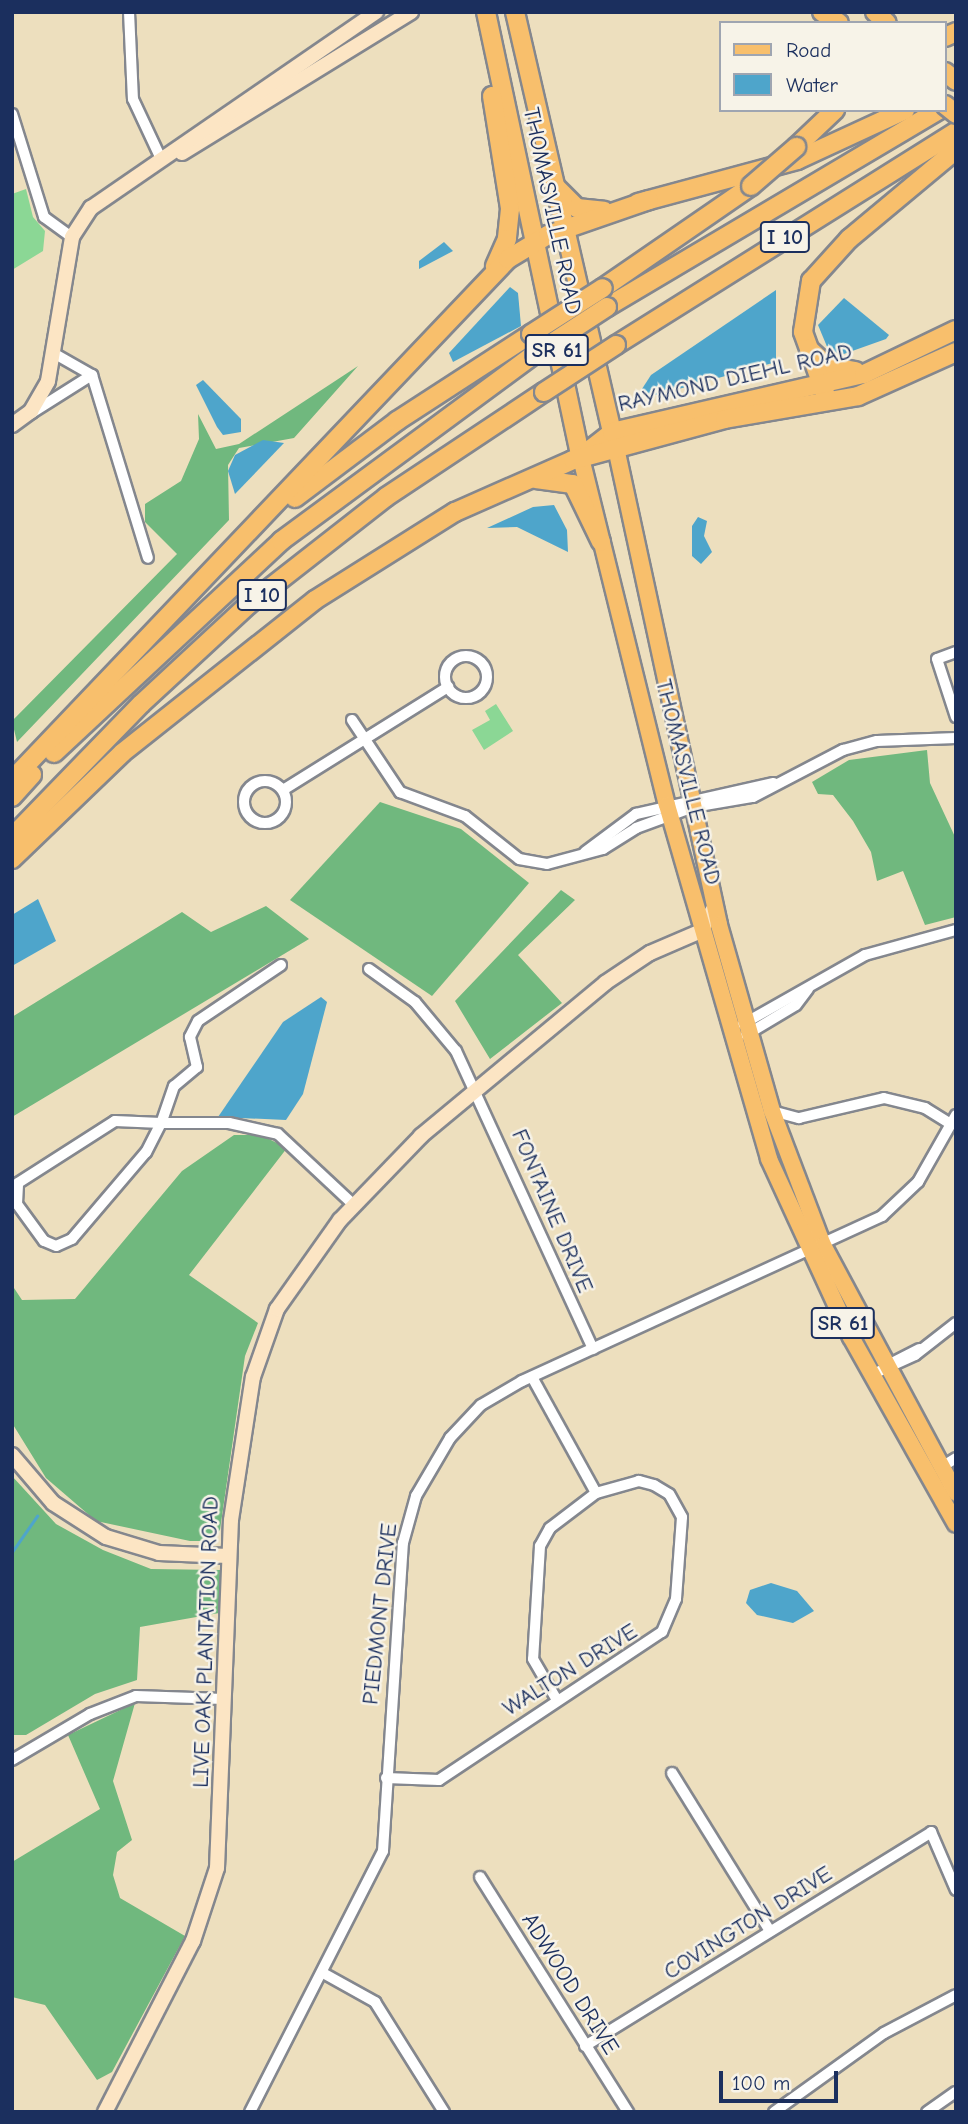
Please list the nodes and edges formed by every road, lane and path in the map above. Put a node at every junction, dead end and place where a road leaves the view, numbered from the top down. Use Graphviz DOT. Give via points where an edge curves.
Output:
graph roads {
  1 [pos="129,12"];
  2 [pos="376,12"];
  3 [pos="411,12"];
  4 [pos="484,12"];
  5 [pos="515,12"];
  6 [pos="346,32"];
  7 [pos="344,54"];
  8 [pos="300,63"];
  9 [pos="309,76"];
  10 [pos="833,112"];
  11 [pos="901,112"];
  12 [pos="936,112"];
  13 [pos="12,114"];
  14 [pos="956,132"];
  15 [pos="956,150"];
  16 [pos="162,162"];
  17 [pos="555,183"];
  18 [pos="649,200"];
  19 [pos="565,228"];
  20 [pos="72,237"];
  21 [pos="533,242"];
  22 [pos="465,302"];
  23 [pos="956,330"];
  24 [pos="806,342"];
  25 [pos="956,352"];
  26 [pos="55,355"];
  27 [pos="877,370"];
  28 [pos="92,375"];
  29 [pos="820,386"];
  30 [pos="830,402"];
  31 [pos="16,423"];
  32 [pos="614,440"];
  33 [pos="581,458"];
  34 [pos="522,480"];
  35 [pos="601,542"];
  36 [pos="148,558"];
  37 [pos="203,579"];
  38 [pos="956,652"];
  39 [pos="448,687"];
  40 [pos="956,717"];
  41 [pos="352,720"];
  42 [pos="956,738"];
  43 [pos="364,739"];
  44 [pos="12,780"];
  45 [pos="282,790"];
  46 [pos="12,797"];
  47 [pos="692,803"];
  48 [pos="669,810"];
  49 [pos="12,837"];
  50 [pos="12,859"];
  51 [pos="715,906"];
  52 [pos="956,930"];
  53 [pos="701,931"];
  54 [pos="725,950"];
  55 [pos="281,965"];
  56 [pos="369,969"];
  57 [pos="739,1032"];
  58 [pos="477,1087"];
  59 [pos="772,1111"];
  60 [pos="799,1118"];
  61 [pos="952,1119"];
  62 [pos="161,1123"];
  63 [pos="782,1138"];
  64 [pos="764,1144"];
  65 [pos="354,1205"];
  66 [pos="823,1245"];
  67 [pos="808,1254"];
  68 [pos="956,1323"];
  69 [pos="593,1349"];
  70 [pos="882,1369"];
  71 [pos="532,1377"];
  72 [pos="12,1455"];
  73 [pos="956,1458"];
  74 [pos="934,1472"];
  75 [pos="596,1493"];
  76 [pos="956,1493"];
  77 [pos="956,1524"];
  78 [pos="228,1556"];
  79 [pos="224,1699"];
  80 [pos="557,1700"];
  81 [pos="12,1760"];
  82 [pos="672,1773"];
  83 [pos="386,1778"];
  84 [pos="480,1877"];
  85 [pos="956,1890"];
  86 [pos="770,1931"];
  87 [pos="323,1973"];
  88 [pos="956,1996"];
  89 [pos="585,2046"];
  90 [pos="956,2092"];
  91 [pos="105,2112"];
  92 [pos="250,2112"];
  93 [pos="444,2112"];
  94 [pos="628,2112"];
  95 [pos="774,2112"];
  96 [pos="927,2112"];
  1 -- 16 [label="street" via="133,99"];
  2 -- 6 [label="street"];
  3 -- 7 [label="street"];
  4 -- 21 [label="highway, THOMASVILLE ROAD / SR 61"];
  4 -- 22 [label="highway" via="510,216 499,259"];
  5 -- 17 [label="highway, THOMASVILLE ROAD / SR 61"];
  6 -- 7 [label="street"];
  6 -- 8 [label="street"];
  7 -- 9 [label="street"];
  8 -- 9 [label="street"];
  8 -- 16 [label="street"];
  9 -- 16 [label="street"];
  10 -- 37 [label="highway, bridge" via="751,186 350,455"];
  11 -- 18 [label="highway" via="797,160"];
  12 -- 46 [label="highway, I 10, bridge" via="607,307 404,444 258,560 121,685"];
  13 -- 20 [label="street" via="44,217"];
  14 -- 49 [label="highway, I 10, bridge" via="616,345 386,497 248,606 127,718"];
  15 -- 24 [label="highway" via="822,265 804,300"];
  16 -- 20 [label="street" via="91,208"];
  17 -- 18 [label="highway" via="587,212"];
  17 -- 19 [label="highway, THOMASVILLE ROAD / SR 61"];
  18 -- 19 [label="highway"];
  19 -- 21 [label="highway"];
  19 -- 32 [label="highway, THOMASVILLE ROAD / SR 61"];
  20 -- 26 [label="street"];
  21 -- 22 [label="highway"];
  21 -- 33 [label="highway, THOMASVILLE ROAD / SR 61"];
  22 -- 37 [label="highway"];
  23 -- 27 [label="highway, RAYMOND DIEHL ROAD"];
  24 -- 27 [label="highway" via="830,368"];
  24 -- 29 [label="highway"];
  25 -- 30 [label="highway, RAYMOND DIEHL ROAD" via="899,382"];
  26 -- 28 [label="street"];
  26 -- 31 [label="street" via="42,395"];
  27 -- 29 [label="highway, RAYMOND DIEHL ROAD"];
  28 -- 31 [label="street"];
  28 -- 36 [label="street"];
  29 -- 30 [label="highway"];
  29 -- 32 [label="highway, RAYMOND DIEHL ROAD"];
  30 -- 32 [label="highway, RAYMOND DIEHL ROAD"];
  32 -- 33 [label="highway, RAYMOND DIEHL ROAD"];
  32 -- 47 [label="main road, THOMASVILLE ROAD / SR 61"];
  33 -- 34 [label="highway, RAYMOND DIEHL ROAD"];
  33 -- 35 [label="main road, THOMASVILLE ROAD / SR 61"];
  34 -- 35 [label="highway" via="570,482"];
  34 -- 50 [label="highway, RAYMOND DIEHL ROAD" via="439,521 334,587 122,753"];
  35 -- 48 [label="main road, THOMASVILLE ROAD / SR 61"];
  37 -- 44 [label="highway"];
  38 -- 40 [label="street" via="937,659"];
  39 -- 39 [label="street" via="461,698 474,696 486,682 484,666 468,656 455,659 446,671"];
  39 -- 43 [label="street"];
  41 -- 43 [label="street"];
  42 -- 47 [label="street" via="860,745 753,797"];
  43 -- 45 [label="street"];
  43 -- 48 [label="street" via="400,792 465,816 519,859 547,863 585,852 624,819"];
  45 -- 45 [label="street" via="269,781 253,784 244,795 246,813 259,822 277,819 286,807"];
  47 -- 48 [label="street"];
  47 -- 51 [label="main road, THOMASVILLE ROAD / SR 61"];
  48 -- 53 [label="main road, THOMASVILLE ROAD / SR 61"];
  51 -- 53 [label="street"];
  51 -- 54 [label="main road, THOMASVILLE ROAD / SR 61"];
  52 -- 57 [label="street" via="877,950 809,989 796,1005"];
  53 -- 54 [label="street"];
  53 -- 57 [label="main road, THOMASVILLE ROAD / SR 61"];
  53 -- 58 [label="street, LIVE OAK PLANTATION ROAD" via="631,965"];
  54 -- 57 [label="main road, THOMASVILLE ROAD / SR 61"];
  55 -- 62 [label="street" via="198,1021 190,1037 197,1067 174,1086"];
  56 -- 58 [label="street, FONTAINE DRIVE" via="423,1010"];
  57 -- 59 [label="main road, THOMASVILLE ROAD / SR 61"];
  57 -- 64 [label="main road, THOMASVILLE ROAD / SR 61"];
  58 -- 65 [label="street, LIVE OAK PLANTATION ROAD"];
  58 -- 69 [label="street, FONTAINE DRIVE"];
  59 -- 60 [label="street"];
  59 -- 63 [label="main road, THOMASVILLE ROAD / SR 61"];
  60 -- 61 [label="street" via="884,1098"];
  60 -- 63 [label="street"];
  61 -- 66 [label="street, PIEDMONT DRIVE" via="900,1203"];
  62 -- 62 [label="street" via="115,1121 22,1177 17,1204 37,1234 56,1246 72,1238 146,1152"];
  62 -- 65 [label="street" via="229,1123 278,1134"];
  63 -- 64 [label="main road"];
  63 -- 66 [label="main road, THOMASVILLE ROAD / SR 61"];
  64 -- 67 [label="main road, THOMASVILLE ROAD / SR 61"];
  65 -- 78 [label="street, LIVE OAK PLANTATION ROAD" via="289,1288 267,1329 245,1415"];
  66 -- 67 [label="street, PIEDMONT DRIVE"];
  66 -- 70 [label="main road, THOMASVILLE ROAD / SR 61"];
  67 -- 69 [label="street, PIEDMONT DRIVE"];
  67 -- 70 [label="main road, THOMASVILLE ROAD / SR 61"];
  68 -- 70 [label="street"];
  69 -- 71 [label="street, PIEDMONT DRIVE"];
  70 -- 74 [label="main road, THOMASVILLE ROAD / SR 61"];
  71 -- 75 [label="street"];
  71 -- 83 [label="street, PIEDMONT DRIVE" via="462,1424 411,1510 400,1572"];
  72 -- 78 [label="street" via="53,1503 106,1538 159,1553"];
  73 -- 74 [label="street"];
  74 -- 76 [label="main road, THOMASVILLE ROAD / SR 61"];
  74 -- 77 [label="main road, THOMASVILLE ROAD / SR 61"];
  75 -- 80 [label="street" via="550,1528 540,1546 533,1659"];
  75 -- 80 [label="street, WALTON DRIVE" via="639,1481 665,1491 680,1510 676,1599 662,1632"];
  78 -- 79 [label="street, LIVE OAK PLANTATION ROAD"];
  79 -- 81 [label="street" via="136,1696 90,1713"];
  79 -- 91 [label="street, LIVE OAK PLANTATION ROAD" via="220,1847 212,1889 188,1953"];
  80 -- 83 [label="street, WALTON DRIVE" via="439,1780"];
  82 -- 86 [label="street"];
  83 -- 87 [label="street, PIEDMONT DRIVE" via="381,1858"];
  84 -- 89 [label="street, ADWOOD DRIVE"];
  85 -- 86 [label="street, COVINGTON DRIVE" via="931,1832"];
  86 -- 89 [label="street, COVINGTON DRIVE"];
  87 -- 92 [label="street, PIEDMONT DRIVE"];
  87 -- 93 [label="street" via="375,2002"];
  88 -- 95 [label="street" via="884,2033"];
  89 -- 94 [label="street, ADWOOD DRIVE"];
  90 -- 96 [label="street"];
}
